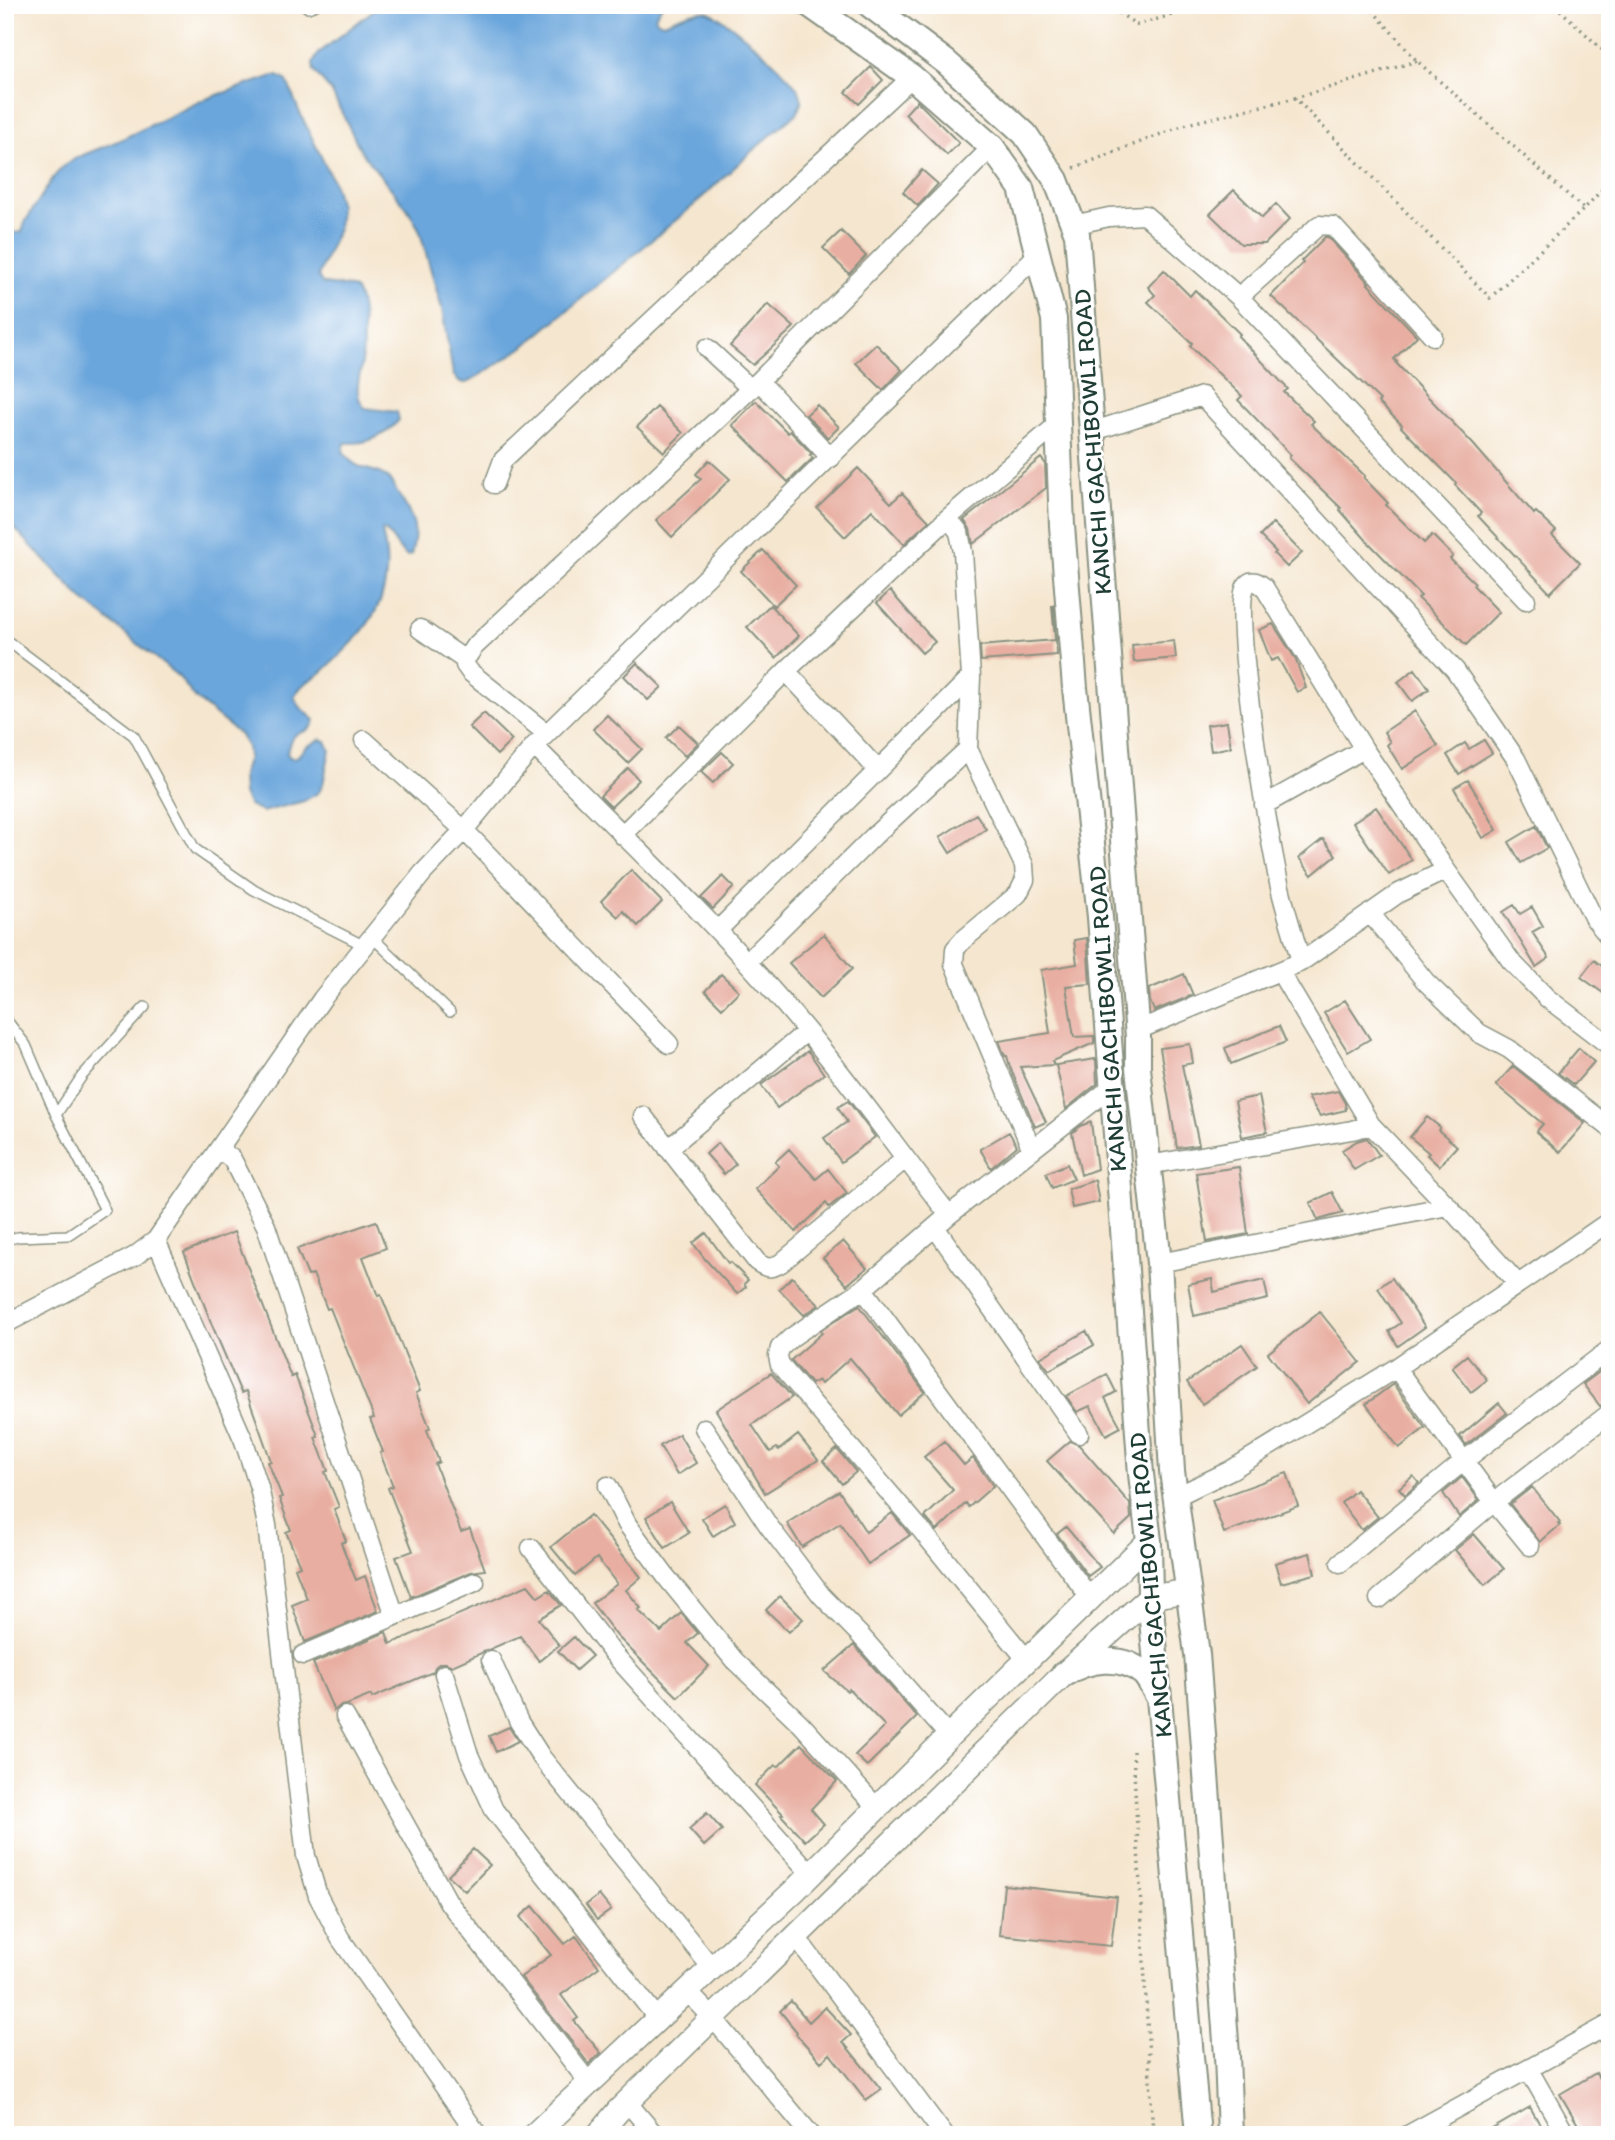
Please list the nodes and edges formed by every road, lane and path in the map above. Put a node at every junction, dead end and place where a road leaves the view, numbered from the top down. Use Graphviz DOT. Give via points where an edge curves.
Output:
graph roads {
  1 [pos="303,5"];
  2 [pos="316,5"];
  3 [pos="810,5"];
  4 [pos="870,5"];
  5 [pos="1107,5"];
  6 [pos="1206,5"];
  7 [pos="1368,5"];
  8 [pos="1555,5"];
  9 [pos="1610,57"];
  10 [pos="1417,61"];
  11 [pos="912,76"];
  12 [pos="1295,98"];
  13 [pos="992,146"];
  14 [pos="1056,180"];
  15 [pos="1610,181"];
  16 [pos="1584,209"];
  17 [pos="1073,225"];
  18 [pos="1037,255"];
  19 [pos="1239,297"];
  20 [pos="1433,336"];
  21 [pos="707,348"];
  22 [pos="755,385"];
  23 [pos="1058,424"];
  24 [pos="1091,432"];
  25 [pos="831,458"];
  26 [pos="494,484"];
  27 [pos="948,518"];
  28 [pos="1526,600"];
  29 [pos="420,629"];
  30 [pos="5,639"];
  31 [pos="465,660"];
  32 [pos="786,671"];
  33 [pos="971,677"];
  34 [pos="363,740"];
  35 [pos="540,740"];
  36 [pos="968,749"];
  37 [pos="1364,749"];
  38 [pos="878,770"];
  39 [pos="1264,804"];
  40 [pos="464,830"];
  41 [pos="622,835"];
  42 [pos="1446,870"];
  43 [pos="1370,913"];
  44 [pos="718,930"];
  45 [pos="1610,938"];
  46 [pos="368,942"];
  47 [pos="747,962"];
  48 [pos="1301,962"];
  49 [pos="1280,972"];
  50 [pos="145,1007"];
  51 [pos="450,1012"];
  52 [pos="5,1018"];
  53 [pos="1138,1030"];
  54 [pos="807,1031"];
  55 [pos="669,1044"];
  56 [pos="1610,1046"];
  57 [pos="1112,1087"];
  58 [pos="56,1115"];
  59 [pos="643,1116"];
  60 [pos="1371,1125"];
  61 [pos="1610,1128"];
  62 [pos="219,1149"];
  63 [pos="668,1149"];
  64 [pos="1032,1150"];
  65 [pos="905,1158"];
  66 [pos="1149,1165"];
  67 [pos="1448,1206"];
  68 [pos="949,1215"];
  69 [pos="1610,1222"];
  70 [pos="935,1227"];
  71 [pos="5,1240"];
  72 [pos="156,1240"];
  73 [pos="1159,1263"];
  74 [pos="1518,1284"];
  75 [pos="863,1289"];
  76 [pos="5,1324"];
  77 [pos="1610,1349"];
  78 [pos="1396,1368"];
  79 [pos="1610,1413"];
  80 [pos="704,1428"];
  81 [pos="1079,1434"];
  82 [pos="1465,1460"];
  83 [pos="1172,1471"];
  84 [pos="1141,1474"];
  85 [pos="608,1486"];
  86 [pos="1177,1496"];
  87 [pos="1494,1502"];
  88 [pos="1149,1541"];
  89 [pos="1531,1546"];
  90 [pos="531,1548"];
  91 [pos="1340,1563"];
  92 [pos="475,1582"];
  93 [pos="1187,1591"];
  94 [pos="1150,1597"];
  95 [pos="1090,1598"];
  96 [pos="1379,1598"];
  97 [pos="395,1616"];
  98 [pos="303,1655"];
  99 [pos="491,1660"];
  100 [pos="1027,1660"];
  101 [pos="444,1674"];
  102 [pos="1064,1674"];
  103 [pos="1159,1699"];
  104 [pos="345,1716"];
  105 [pos="949,1736"];
  106 [pos="1133,1751"];
  107 [pos="877,1808"];
  108 [pos="811,1874"];
  109 [pos="796,1937"];
  110 [pos="712,1968"];
  111 [pos="687,1991"];
  112 [pos="713,2018"];
  113 [pos="657,2020"];
  114 [pos="1610,2024"];
  115 [pos="1529,2070"];
  116 [pos="589,2083"];
  117 [pos="627,2102"];
  118 [pos="1431,2129"];
  119 [pos="478,2135"];
  120 [pos="534,2135"];
  121 [pos="598,2135"];
  122 [pos="655,2135"];
  123 [pos="811,2135"];
  124 [pos="944,2135"];
  125 [pos="1153,2135"];
  126 [pos="1198,2135"];
  127 [pos="1230,2135"];
  128 [pos="1409,2135"];
  129 [pos="1566,2135"];
  1 -- 2 [label="lane"];
  3 -- 11 [label="main road, KANCHI GACHIBOWLI ROAD"];
  4 -- 14 [label="main road, KANCHI GACHIBOWLI ROAD" via="947,63 1025,134"];
  5 -- 6 [label="path" via="1137,25"];
  7 -- 10 [label="path"];
  8 -- 9 [label="path"];
  10 -- 12 [label="path"];
  10 -- 16 [label="path"];
  11 -- 13 [label="main road, KANCHI GACHIBOWLI ROAD"];
  11 -- 26 [label="street" via="503,460"];
  12 -- 14 [label="path" via="1187,124 1074,167"];
  12 -- 16 [label="path" via="1490,298"];
  13 -- 18 [label="main road, KANCHI GACHIBOWLI ROAD" via="1021,188"];
  13 -- 22 [label="street"];
  14 -- 17 [label="main road, KANCHI GACHIBOWLI ROAD"];
  15 -- 16 [label="path"];
  17 -- 19 [label="street" via="1144,215"];
  17 -- 24 [label="main road, KANCHI GACHIBOWLI ROAD"];
  18 -- 23 [label="main road, KANCHI GACHIBOWLI ROAD" via="1054,319"];
  18 -- 25 [label="street"];
  19 -- 20 [label="street" via="1319,225 1333,226"];
  19 -- 28 [label="street"];
  21 -- 22 [label="street"];
  22 -- 25 [label="street"];
  22 -- 31 [label="street"];
  23 -- 27 [label="street"];
  23 -- 57 [label="main road, KANCHI GACHIBOWLI ROAD" via="1075,688 1100,917"];
  24 -- 45 [label="street" via="1202,396 1455,670 1516,759 1593,917"];
  24 -- 53 [label="main road, KANCHI GACHIBOWLI ROAD"];
  25 -- 35 [label="street"];
  27 -- 32 [label="street"];
  27 -- 33 [label="street" via="963,552"];
  29 -- 31 [label="street"];
  30 -- 46 [label="lane" via="134,736 195,849 254,890"];
  31 -- 35 [label="street" via="470,673"];
  32 -- 38 [label="street"];
  32 -- 41 [label="street"];
  33 -- 36 [label="street"];
  33 -- 38 [label="street"];
  34 -- 40 [label="street"];
  35 -- 40 [label="street"];
  35 -- 41 [label="street"];
  36 -- 47 [label="street"];
  36 -- 64 [label="street" via="1024,865 1025,880 1018,894 963,940 955,950 954,964"];
  37 -- 39 [label="street"];
  37 -- 39 [label="street" via="1264,587 1247,583 1243,634"];
  37 -- 42 [label="street"];
  38 -- 44 [label="street"];
  39 -- 48 [label="street"];
  40 -- 46 [label="street"];
  40 -- 55 [label="street"];
  41 -- 44 [label="street"];
  42 -- 43 [label="street"];
  42 -- 56 [label="street" via="1511,961 1547,998"];
  43 -- 48 [label="street"];
  43 -- 61 [label="street" via="1426,982 1479,1033 1509,1049"];
  44 -- 47 [label="street"];
  46 -- 51 [label="lane"];
  46 -- 62 [label="street" via="322,999"];
  47 -- 54 [label="street"];
  48 -- 49 [label="street"];
  49 -- 53 [label="street"];
  49 -- 60 [label="street"];
  50 -- 58 [label="lane" via="82,1076"];
  52 -- 58 [label="lane" via="26,1045"];
  53 -- 66 [label="main road, KANCHI GACHIBOWLI ROAD"];
  54 -- 63 [label="street"];
  54 -- 65 [label="street"];
  57 -- 64 [label="street"];
  57 -- 84 [label="main road, KANCHI GACHIBOWLI ROAD"];
  58 -- 71 [label="lane" via="106,1210 68,1236"];
  59 -- 63 [label="street"];
  60 -- 66 [label="street"];
  60 -- 67 [label="street"];
  62 -- 72 [label="street"];
  62 -- 97 [label="street" via="232,1158 266,1226"];
  63 -- 65 [label="street" via="765,1268 781,1263"];
  64 -- 68 [label="street"];
  65 -- 68 [label="street"];
  66 -- 73 [label="main road, KANCHI GACHIBOWLI ROAD"];
  67 -- 73 [label="street"];
  67 -- 74 [label="street"];
  68 -- 70 [label="street"];
  69 -- 74 [label="street"];
  70 -- 75 [label="street"];
  70 -- 81 [label="street"];
  72 -- 76 [label="street" via="135,1256"];
  72 -- 119 [label="street" via="244,1441 259,1487 306,1856 318,1896 340,1938"];
  73 -- 83 [label="main road, KANCHI GACHIBOWLI ROAD"];
  74 -- 78 [label="street"];
  75 -- 95 [label="street"];
  75 -- 100 [label="street" via="792,1337 780,1348 780,1365"];
  77 -- 82 [label="street"];
  78 -- 82 [label="street"];
  78 -- 86 [label="street" via="1231,1470"];
  79 -- 87 [label="street"];
  80 -- 105 [label="street" via="821,1595"];
  82 -- 87 [label="street"];
  82 -- 91 [label="street"];
  83 -- 84 [label="main road"];
  83 -- 86 [label="main road, KANCHI GACHIBOWLI ROAD"];
  84 -- 88 [label="main road, KANCHI GACHIBOWLI ROAD"];
  85 -- 107 [label="street" via="627,1524 734,1660 801,1724"];
  86 -- 93 [label="main road, KANCHI GACHIBOWLI ROAD"];
  87 -- 89 [label="street"];
  87 -- 96 [label="street"];
  88 -- 94 [label="main road, KANCHI GACHIBOWLI ROAD"];
  88 -- 95 [label="street"];
  90 -- 108 [label="street" via="619,1661"];
  92 -- 97 [label="street"];
  93 -- 94 [label="street"];
  93 -- 127 [label="main road, KANCHI GACHIBOWLI ROAD" via="1208,1791"];
  94 -- 102 [label="street"];
  94 -- 103 [label="main road, KANCHI GACHIBOWLI ROAD"];
  95 -- 100 [label="street"];
  97 -- 98 [label="street"];
  99 -- 110 [label="street" via="519,1722 542,1758"];
  100 -- 105 [label="street"];
  101 -- 113 [label="street" via="469,1755 494,1810"];
  102 -- 103 [label="main road" via="1101,1661 1125,1663 1144,1674"];
  102 -- 109 [label="street"];
  103 -- 126 [label="main road, KANCHI GACHIBOWLI ROAD"];
  104 -- 116 [label="street" via="449,1903"];
  105 -- 107 [label="street"];
  106 -- 125 [label="path"];
  107 -- 108 [label="street"];
  108 -- 110 [label="street"];
  109 -- 112 [label="street"];
  109 -- 124 [label="street"];
  110 -- 111 [label="street"];
  111 -- 112 [label="street"];
  111 -- 113 [label="street"];
  112 -- 117 [label="street"];
  112 -- 123 [label="street"];
  113 -- 116 [label="street"];
  114 -- 115 [label="street"];
  115 -- 118 [label="street"];
  115 -- 129 [label="street"];
  116 -- 120 [label="street"];
  117 -- 121 [label="street"];
  117 -- 122 [label="street"];
  118 -- 128 [label="street"];
}
